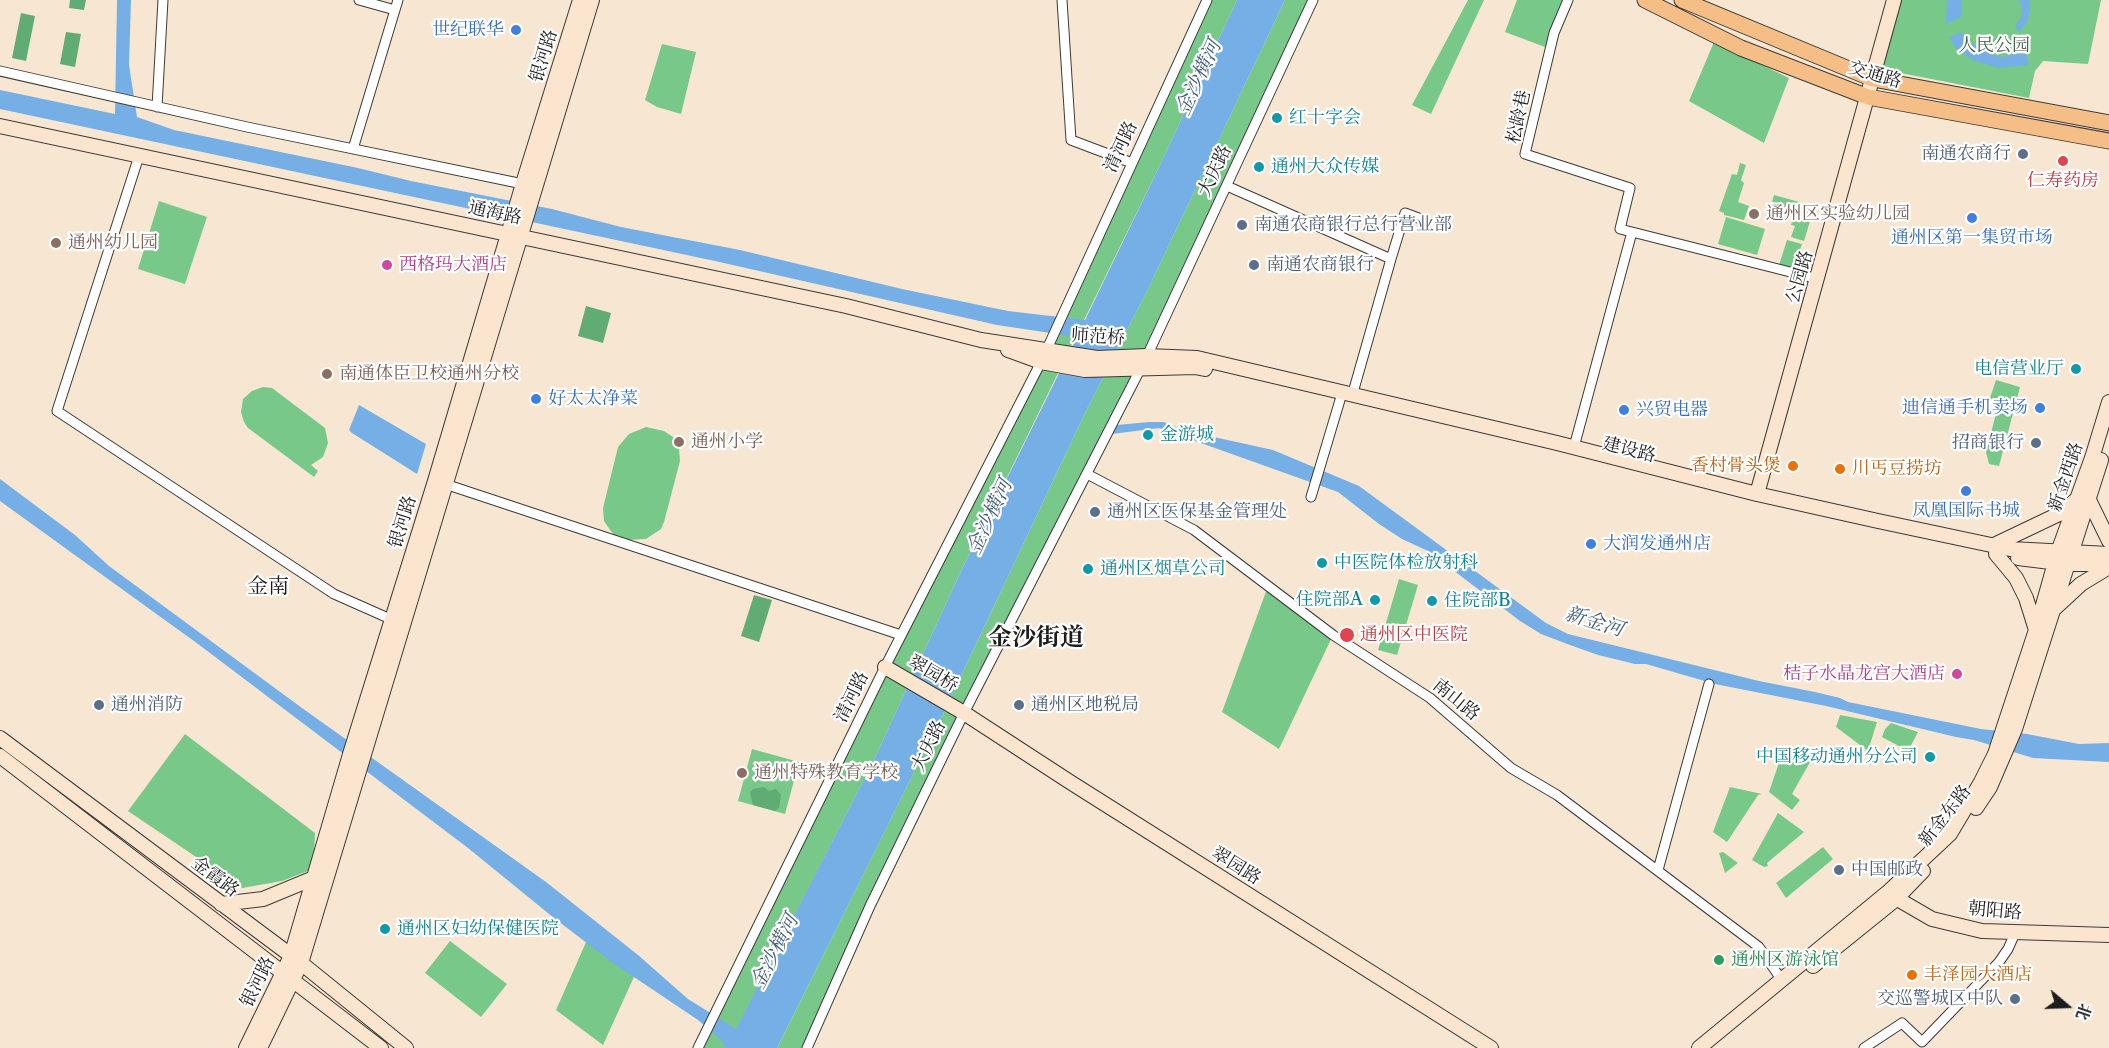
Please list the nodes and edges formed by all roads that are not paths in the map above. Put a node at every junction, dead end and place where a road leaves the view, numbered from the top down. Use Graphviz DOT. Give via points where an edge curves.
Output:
graph roads {
  1 [pos="163,0"];
  2 [pos="359,0"];
  3 [pos="398,0"];
  4 [pos="580,0"];
  5 [pos="592,0"];
  6 [pos="1062,0"];
  7 [pos="1207,0"];
  8 [pos="1313,0"];
  9 [pos="1568,0"];
  10 [pos="1646,0"];
  11 [pos="1682,0"];
  12 [pos="1894,0"];
  13 [pos="395,10"];
  14 [pos="0,71"];
  15 [pos="1873,79"];
  16 [pos="1868,97"];
  17 [pos="157,107"];
  18 [pos="2109,123"];
  19 [pos="0,126"];
  20 [pos="2109,141"];
  21 [pos="353,149"];
  22 [pos="139,156"];
  23 [pos="1132,163"];
  24 [pos="528,180"];
  25 [pos="1227,186"];
  26 [pos="1440,226"];
  27 [pos="1632,232"];
  28 [pos="514,235"];
  29 [pos="1391,259"];
  30 [pos="1818,279"];
  31 [pos="1044,356"];
  32 [pos="1145,362"];
  33 [pos="1346,398"];
  34 [pos="2109,402"];
  35 [pos="2109,435"];
  36 [pos="1574,447"];
  37 [pos="1087,474"];
  38 [pos="440,482"];
  39 [pos="1312,492"];
  40 [pos="1757,494"];
  41 [pos="2083,498"];
  42 [pos="2109,541"];
  43 [pos="1995,550"];
  44 [pos="2109,554"];
  45 [pos="2063,558"];
  46 [pos="2109,566"];
  47 [pos="2053,610"];
  48 [pos="397,622"];
  49 [pos="2036,630"];
  50 [pos="902,634"];
  51 [pos="885,668"];
  52 [pos="1709,684"];
  53 [pos="964,712"];
  54 [pos="2010,728"];
  55 [pos="0,738"];
  56 [pos="4,756"];
  57 [pos="1658,870"];
  58 [pos="314,878"];
  59 [pos="1892,896"];
  60 [pos="221,904"];
  61 [pos="2016,931"];
  62 [pos="2109,935"];
  63 [pos="296,959"];
  64 [pos="288,976"];
  65 [pos="1781,979"];
  66 [pos="1708,1047"];
  67 [pos="246,1048"];
  68 [pos="260,1048"];
  69 [pos="381,1048"];
  70 [pos="406,1048"];
  71 [pos="698,1048"];
  72 [pos="807,1048"];
  73 [pos="1491,1048"];
  74 [pos="1864,1048"];
  1 -- 17 [label="street"];
  2 -- 13 [label="street"];
  3 -- 13 [label="street"];
  4 -- 24 [label="street, 银河路"];
  5 -- 24 [label="street, 银河路"];
  6 -- 23 [label="street" via="1071,140"];
  7 -- 23 [label="street, 清河路"];
  8 -- 25 [label="street, 大庆路"];
  9 -- 27 [label="street, 松龄巷" via="1554,33 1525,154 1630,188 1620,229"];
  10 -- 16 [label="main road, 交通路" via="1740,48"];
  11 -- 15 [label="main road, 交通路"];
  12 -- 15 [label="street, 公园路"];
  13 -- 21 [label="street"];
  14 -- 17 [label="street"];
  15 -- 16 [label="street, 公园路"];
  15 -- 18 [label="main road, 交通路"];
  16 -- 20 [label="main road, 交通路"];
  16 -- 30 [label="street, 公园路"];
  17 -- 21 [label="street"];
  19 -- 22 [label="street, 通海路"];
  21 -- 24 [label="street"];
  22 -- 28 [label="street, 通海路"];
  22 -- 48 [label="street" via="57,411 334,594"];
  23 -- 31 [label="street, 清河路"];
  24 -- 28 [label="street, 银河路"];
  25 -- 29 [label="street"];
  25 -- 32 [label="street, 大庆路"];
  26 -- 29 [label="street" via="1405,213"];
  27 -- 30 [label="street"];
  27 -- 36 [label="street"];
  28 -- 31 [label="street, 通海路" via="846,306"];
  28 -- 38 [label="street, 银河路"];
  29 -- 33 [label="street"];
  30 -- 40 [label="street, 公园路"];
  31 -- 32 [label="street, 师范桥"];
  31 -- 50 [label="street, 清河路"];
  32 -- 33 [label="street, 建设路" via="1197,358"];
  32 -- 37 [label="street, 大庆路"];
  33 -- 36 [label="street, 建设路"];
  33 -- 39 [label="street"];
  33 -- 43 [label="street, 建设路" via="1758,501"];
  34 -- 41 [label="street, 新金西路"];
  35 -- 41 [label="street, 新金西路"];
  36 -- 40 [label="street, 建设路"];
  37 -- 53 [label="street, 大庆路"];
  37 -- 57 [label="street, 南山路" via="1194,530 1333,635 1430,698 1511,768 1557,795"];
  38 -- 48 [label="street, 银河路"];
  38 -- 50 [label="street"];
  40 -- 43 [label="street, 建设路"];
  41 -- 42 [label="street"];
  41 -- 43 [label="street"];
  41 -- 45 [label="street, 新金西路"];
  43 -- 45 [label="street, 建设路"];
  43 -- 49 [label="street" via="2016,578"];
  44 -- 45 [label="street, 建设路"];
  45 -- 46 [label="street, 建设路"];
  45 -- 47 [label="street, 新金东路"];
  45 -- 49 [label="street, 新金东路"];
  46 -- 47 [label="street" via="2081,584"];
  47 -- 54 [label="street, 新金东路"];
  48 -- 58 [label="street, 银河路"];
  48 -- 63 [label="street, 银河路"];
  49 -- 54 [label="street, 新金东路"];
  50 -- 51 [label="street, 清河路"];
  51 -- 53 [label="street, 翠园桥"];
  51 -- 71 [label="street, 清河路"];
  52 -- 57 [label="street"];
  53 -- 72 [label="street, 大庆路" via="870,906"];
  53 -- 73 [label="street, 翠园路"];
  54 -- 59 [label="street, 新金东路" via="1990,787 1955,839"];
  55 -- 56 [label="street, 金霞路"];
  56 -- 60 [label="street, 金霞路"];
  56 -- 64 [label="street, 金霞路"];
  57 -- 65 [label="street, 南山路" via="1760,947"];
  58 -- 60 [label="street" via="263,899"];
  58 -- 63 [label="street, 银河路"];
  59 -- 61 [label="street, 朝阳路" via="1932,919 1982,931"];
  59 -- 65 [label="street, 新金东路"];
  59 -- 66 [label="street, 新金东路"];
  60 -- 63 [label="street, 金霞路"];
  61 -- 62 [label="street, 朝阳路"];
  61 -- 74 [label="street" via="1999,962 1922,1042 1902,1023"];
  63 -- 64 [label="street, 银河路"];
  63 -- 70 [label="street, 金霞路"];
  64 -- 67 [label="street, 银河路"];
  64 -- 68 [label="street, 银河路"];
  64 -- 69 [label="street, 金霞路"];
  65 -- 66 [label="street, 新金东路"];
}
